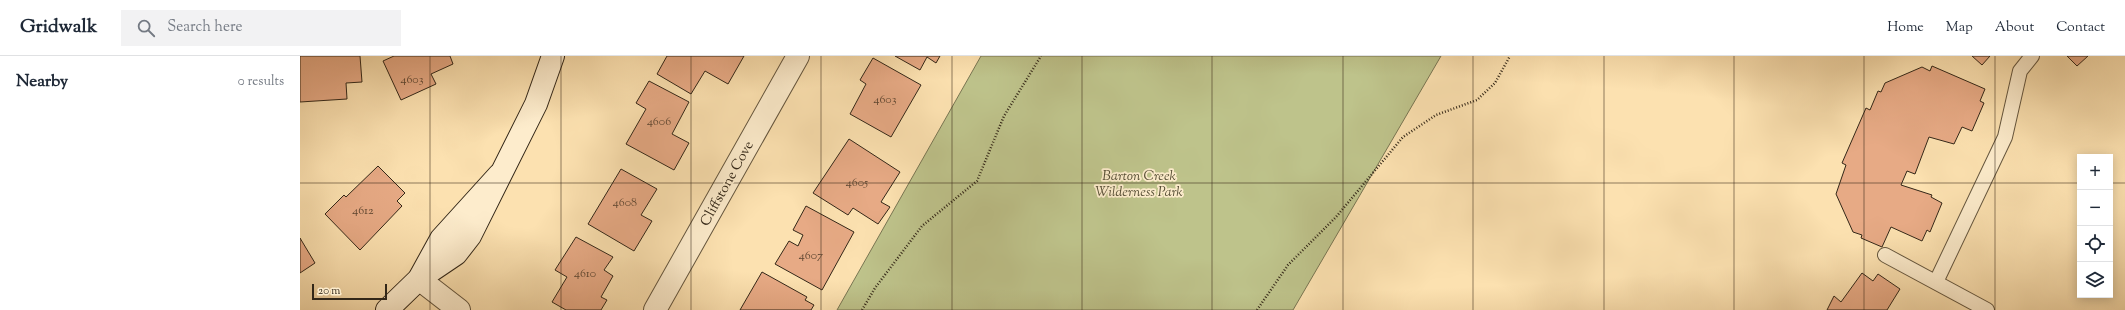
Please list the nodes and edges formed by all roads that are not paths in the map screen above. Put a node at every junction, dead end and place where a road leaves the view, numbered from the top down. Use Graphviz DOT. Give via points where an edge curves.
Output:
graph roads {
  1 [pos="553,56"];
  2 [pos="798,56"];
  3 [pos="2032,56"];
  4 [pos="1885,255"];
  5 [pos="419,280"];
  6 [pos="1936,282"];
  7 [pos="387,310"];
  8 [pos="459,310"];
  9 [pos="655,310"];
  10 [pos="1987,310"];
  1 -- 5 [label="street" via="536,104 499,175 445,234"];
  2 -- 9 [label="street, Cliffstone Cove"];
  3 -- 6 [label="lane" via="2020,71 2005,136"];
  4 -- 6 [label="lane"];
  5 -- 7 [label="street"];
  5 -- 8 [label="street"];
  6 -- 10 [label="lane"];
}
